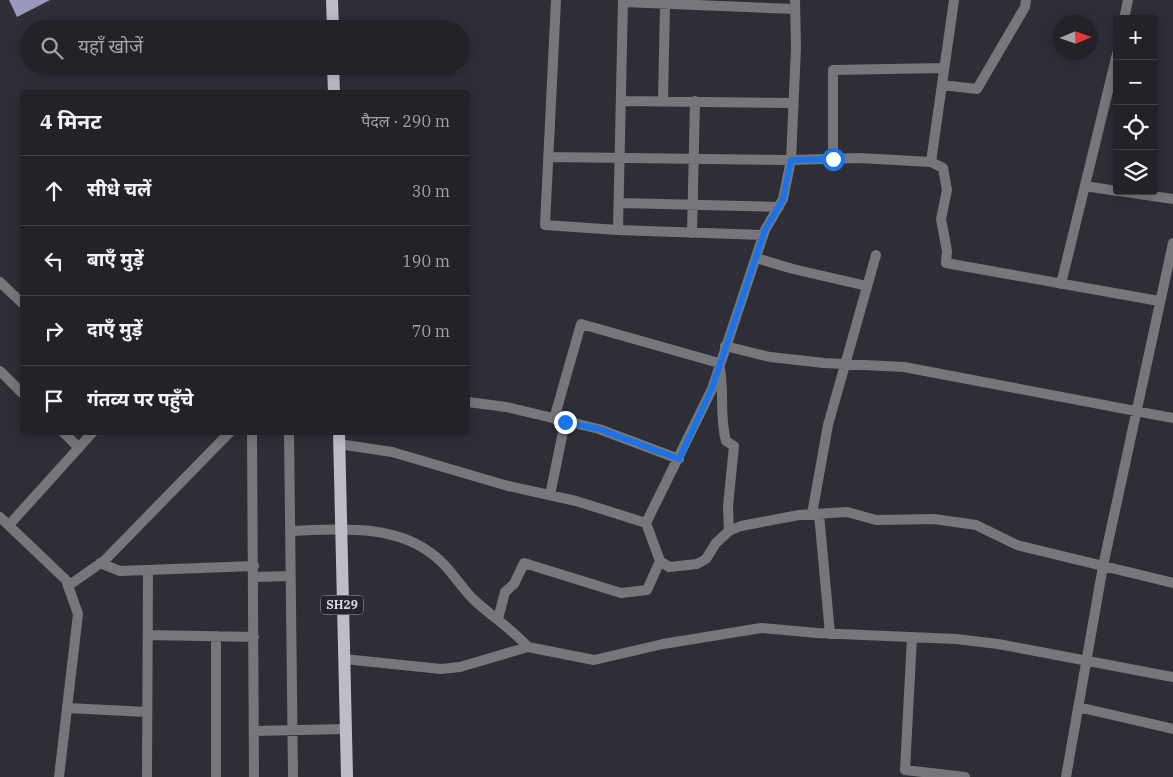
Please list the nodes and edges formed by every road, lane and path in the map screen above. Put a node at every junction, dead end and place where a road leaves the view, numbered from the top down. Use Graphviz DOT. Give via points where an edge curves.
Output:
graph roads {
  1 [pos="332,0"];
  2 [pos="556,0"];
  3 [pos="954,0"];
  4 [pos="1026,0"];
  5 [pos="1128,0"];
  6 [pos="623,1"];
  7 [pos="665,4"];
  8 [pos="753,4"];
  9 [pos="795,5"];
  10 [pos="1125,15"];
  11 [pos="333,20"];
  12 [pos="1116,60"];
  13 [pos="944,68"];
  14 [pos="333,75"];
  15 [pos="942,85"];
  16 [pos="334,90"];
  17 [pos="622,101"];
  18 [pos="663,101"];
  19 [pos="696,101"];
  20 [pos="794,103"];
  21 [pos="549,157"];
  22 [pos="621,158"];
  23 [pos="695,159"];
  24 [pos="833,159"];
  25 [pos="791,160"];
  26 [pos="931,162"];
  27 [pos="1085,186"];
  28 [pos="1113,190"];
  29 [pos="1146,195"];
  30 [pos="1173,199"];
  31 [pos="620,203"];
  32 [pos="693,205"];
  33 [pos="779,207"];
  34 [pos="618,230"];
  35 [pos="692,233"];
  36 [pos="763,236"];
  37 [pos="1173,243"];
  38 [pos="876,255"];
  39 [pos="756,258"];
  40 [pos="0,282"];
  41 [pos="1060,284"];
  42 [pos="866,286"];
  43 [pos="20,301"];
  44 [pos="1159,301"];
  45 [pos="725,346"];
  46 [pos="719,363"];
  47 [pos="844,364"];
  48 [pos="0,371"];
  49 [pos="20,391"];
  50 [pos="470,402"];
  51 [pos="1136,410"];
  52 [pos="1173,418"];
  53 [pos="554,420"];
  54 [pos="565,422"];
  55 [pos="66,435"];
  56 [pos="90,435"];
  57 [pos="227,435"];
  58 [pos="252,435"];
  59 [pos="289,435"];
  60 [pos="339,438"];
  61 [pos="79,448"];
  62 [pos="679,459"];
  63 [pos="550,495"];
  64 [pos="816,514"];
  65 [pos="0,517"];
  66 [pos="646,522"];
  67 [pos="9,525"];
  68 [pos="340,529"];
  69 [pos="290,531"];
  70 [pos="729,531"];
  71 [pos="660,561"];
  72 [pos="100,563"];
  73 [pos="1103,566"];
  74 [pos="148,570"];
  75 [pos="254,571"];
  76 [pos="290,576"];
  77 [pos="1173,583"];
  78 [pos="68,586"];
  79 [pos="498,619"];
  80 [pos="830,634"];
  81 [pos="148,636"];
  82 [pos="216,636"];
  83 [pos="254,636"];
  84 [pos="912,637"];
  85 [pos="528,647"];
  86 [pos="344,659"];
  87 [pos="1087,660"];
  88 [pos="1173,677"];
  89 [pos="1078,707"];
  90 [pos="67,708"];
  91 [pos="147,712"];
  92 [pos="346,729"];
  93 [pos="1173,729"];
  94 [pos="292,730"];
  95 [pos="254,731"];
  96 [pos="948,776"];
  97 [pos="59,777"];
  98 [pos="147,777"];
  99 [pos="216,777"];
  100 [pos="254,777"];
  101 [pos="293,777"];
  102 [pos="347,777"];
  103 [pos="965,777"];
  104 [pos="1066,777"];
  1 -- 11 [label="main road"];
  2 -- 21 [label="street"];
  3 -- 13 [label="street"];
  4 -- 15 [label="street" via="1025,7 977,89"];
  5 -- 10 [label="street"];
  6 -- 7 [label="street"];
  6 -- 17 [label="street"];
  7 -- 8 [label="street"];
  7 -- 18 [label="street"];
  8 -- 9 [label="street"];
  9 -- 20 [label="street"];
  12 -- 27 [label="street"];
  13 -- 15 [label="street"];
  13 -- 24 [label="street" via="833,70"];
  14 -- 16 [label="main road"];
  15 -- 26 [label="street"];
  17 -- 18 [label="street"];
  17 -- 22 [label="street"];
  18 -- 19 [label="street"];
  19 -- 20 [label="street"];
  19 -- 23 [label="street"];
  20 -- 25 [label="street"];
  21 -- 22 [label="street"];
  21 -- 34 [label="street" via="545,225"];
  22 -- 23 [label="street"];
  22 -- 31 [label="street"];
  23 -- 25 [label="street"];
  23 -- 32 [label="street"];
  24 -- 25 [label="street"];
  24 -- 26 [label="street"];
  25 -- 33 [label="street"];
  26 -- 41 [label="street" via="943,168 947,190 942,219 946,263"];
  27 -- 28 [label="street"];
  27 -- 41 [label="street"];
  29 -- 30 [label="street"];
  31 -- 32 [label="street"];
  31 -- 34 [label="street"];
  32 -- 33 [label="street"];
  32 -- 35 [label="street"];
  33 -- 36 [label="street"];
  34 -- 35 [label="street"];
  35 -- 36 [label="street"];
  36 -- 39 [label="street"];
  37 -- 44 [label="street"];
  38 -- 42 [label="street"];
  39 -- 42 [label="street" via="793,270"];
  39 -- 45 [label="street"];
  40 -- 43 [label="street"];
  41 -- 44 [label="street"];
  42 -- 47 [label="street"];
  44 -- 51 [label="street"];
  45 -- 46 [label="street"];
  45 -- 47 [label="street" via="770,357"];
  46 -- 53 [label="street" via="581,324"];
  46 -- 62 [label="street" via="712,388"];
  46 -- 70 [label="street" via="723,381 723,430 726,441 734,446"];
  47 -- 51 [label="street" via="904,367"];
  47 -- 64 [label="street" via="828,425"];
  48 -- 49 [label="street"];
  50 -- 53 [label="street" via="506,407"];
  51 -- 52 [label="street"];
  51 -- 73 [label="street"];
  53 -- 54 [label="street"];
  54 -- 62 [label="street" via="599,429"];
  54 -- 63 [label="street"];
  55 -- 61 [label="street"];
  56 -- 61 [label="street"];
  57 -- 72 [label="street"];
  58 -- 75 [label="street"];
  59 -- 69 [label="street"];
  60 -- 63 [label="street"];
  60 -- 68 [label="main road, SH29"];
  61 -- 67 [label="street"];
  62 -- 66 [label="street"];
  63 -- 66 [label="street"];
  64 -- 70 [label="street" via="741,526"];
  64 -- 73 [label="street" via="847,512 876,520 934,519 976,525 1017,546"];
  64 -- 80 [label="street"];
  65 -- 67 [label="street"];
  66 -- 71 [label="street"];
  67 -- 78 [label="street" via="66,580"];
  68 -- 69 [label="street"];
  68 -- 79 [label="street" via="394,534 417,542 438,558 459,585"];
  68 -- 86 [label="main road, SH29"];
  69 -- 76 [label="street"];
  70 -- 71 [label="street" via="698,564 669,567"];
  71 -- 79 [label="street" via="647,590 621,593 524,563 514,584 505,592"];
  72 -- 74 [label="street" via="120,571"];
  72 -- 78 [label="street"];
  73 -- 77 [label="street"];
  73 -- 87 [label="street"];
  74 -- 75 [label="street"];
  74 -- 81 [label="street"];
  75 -- 76 [label="street"];
  75 -- 83 [label="street"];
  76 -- 94 [label="street"];
  78 -- 90 [label="street" via="78,614"];
  79 -- 85 [label="street"];
  80 -- 84 [label="street"];
  80 -- 85 [label="street" via="760,628 741,630 594,660"];
  81 -- 82 [label="street"];
  81 -- 91 [label="street"];
  82 -- 83 [label="street"];
  82 -- 99 [label="street"];
  83 -- 95 [label="street"];
  84 -- 87 [label="street" via="981,642"];
  84 -- 96 [label="street" via="906,770"];
  85 -- 86 [label="street" via="460,668"];
  86 -- 92 [label="main road, SH29"];
  87 -- 88 [label="street"];
  87 -- 89 [label="street"];
  89 -- 93 [label="street"];
  89 -- 104 [label="street"];
  90 -- 91 [label="street"];
  90 -- 97 [label="street"];
  91 -- 98 [label="street"];
  92 -- 94 [label="street"];
  92 -- 102 [label="main road, SH29"];
  94 -- 95 [label="street"];
  94 -- 101 [label="street"];
  95 -- 100 [label="street"];
  96 -- 103 [label="street"];
}
